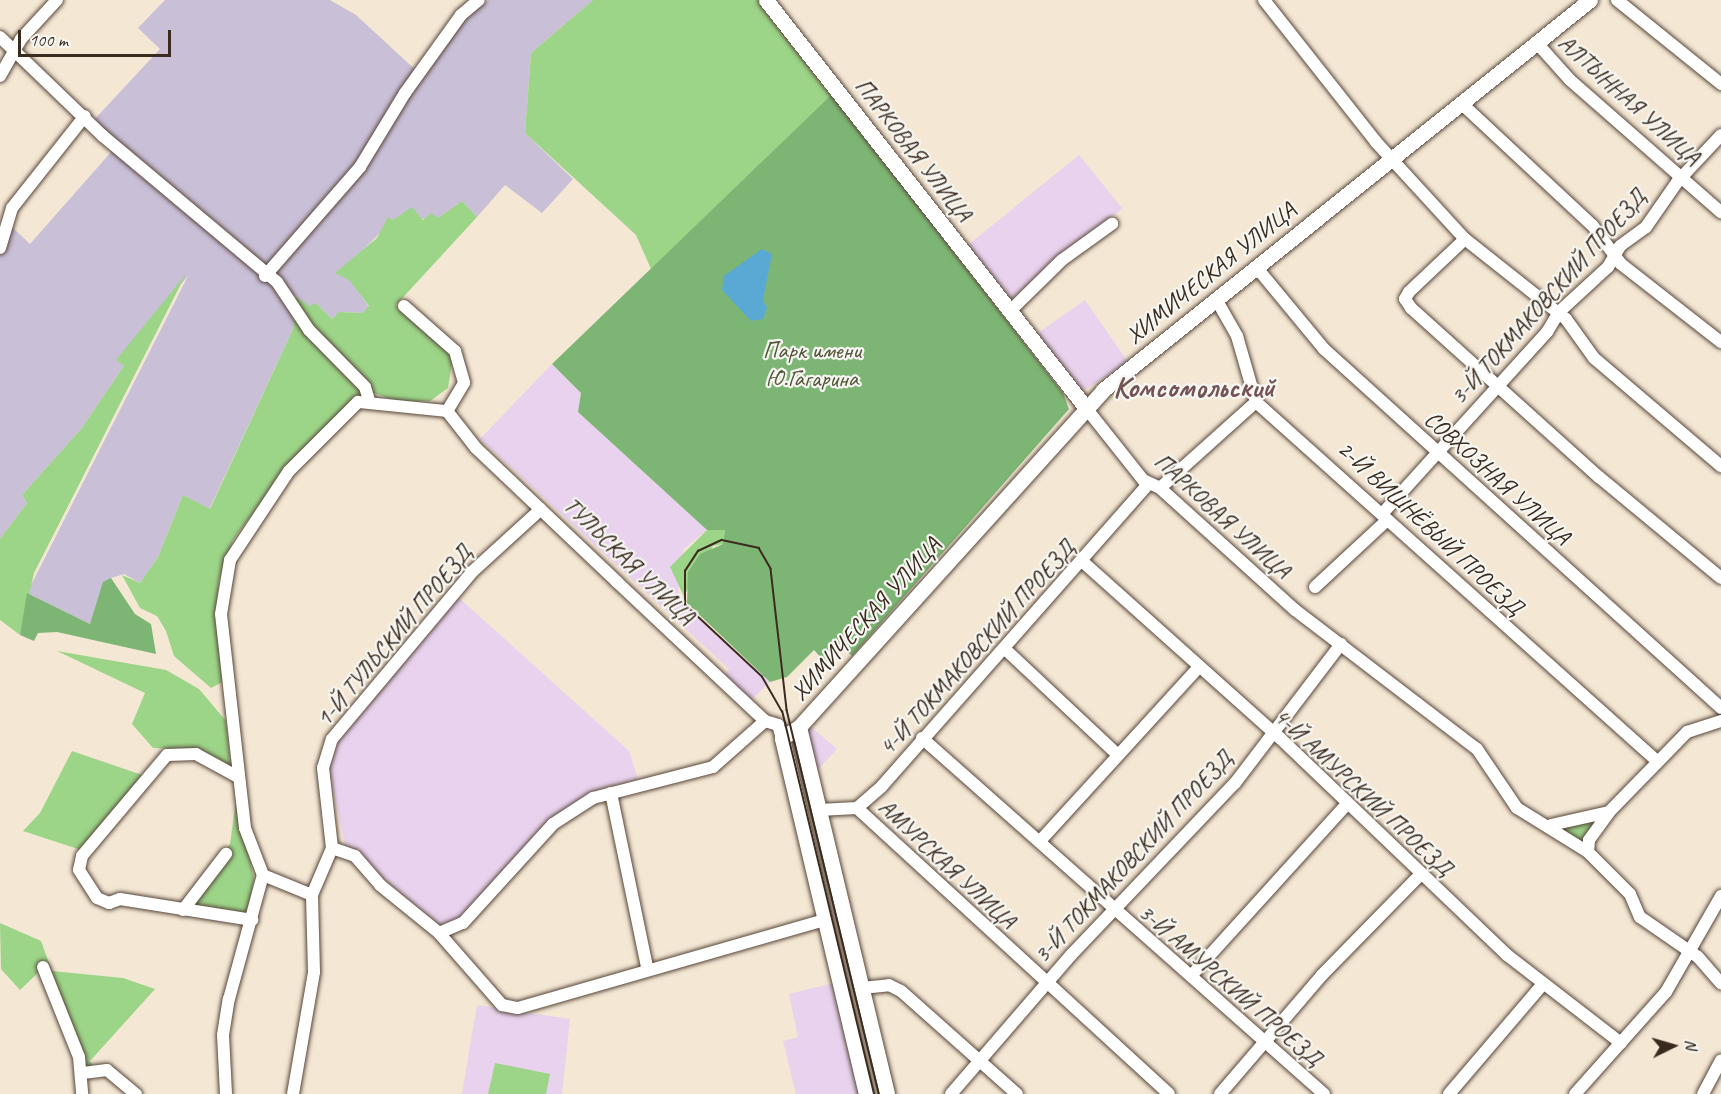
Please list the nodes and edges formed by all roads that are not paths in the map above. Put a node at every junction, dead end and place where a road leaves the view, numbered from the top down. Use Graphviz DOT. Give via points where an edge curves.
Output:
graph roads {
  1 [pos="57,0"];
  2 [pos="479,0"];
  3 [pos="766,0"];
  4 [pos="1264,0"];
  5 [pos="1590,0"];
  6 [pos="1617,0"];
  7 [pos="0,37"];
  8 [pos="1536,42"];
  9 [pos="13,53"];
  10 [pos="0,76"];
  11 [pos="1721,84"];
  12 [pos="1461,103"];
  13 [pos="85,116"];
  14 [pos="1721,135"];
  15 [pos="1390,157"];
  16 [pos="1683,177"];
  17 [pos="1721,212"];
  18 [pos="1112,224"];
  19 [pos="1465,239"];
  20 [pos="0,248"];
  21 [pos="1615,252"];
  22 [pos="1257,268"];
  23 [pos="265,276"];
  24 [pos="1216,299"];
  25 [pos="404,306"];
  26 [pos="1009,312"];
  27 [pos="1559,312"];
  28 [pos="1721,342"];
  29 [pos="1496,383"];
  30 [pos="369,400"];
  31 [pos="1256,402"];
  32 [pos="1086,408"];
  33 [pos="447,411"];
  34 [pos="1436,453"];
  35 [pos="1721,466"];
  36 [pos="1154,486"];
  37 [pos="541,509"];
  38 [pos="1385,517"];
  39 [pos="1083,562"];
  40 [pos="1721,578"];
  41 [pos="1315,587"];
  42 [pos="1341,644"];
  43 [pos="1005,649"];
  44 [pos="1199,667"];
  45 [pos="1721,708"];
  46 [pos="765,721"];
  47 [pos="1721,721"];
  48 [pos="799,727"];
  49 [pos="1271,732"];
  50 [pos="782,738"];
  51 [pos="922,738"];
  52 [pos="1117,754"];
  53 [pos="1657,760"];
  54 [pos="238,777"];
  55 [pos="611,793"];
  56 [pos="1347,804"];
  57 [pos="857,808"];
  58 [pos="819,810"];
  59 [pos="1609,813"];
  60 [pos="1551,825"];
  61 [pos="1040,841"];
  62 [pos="332,848"];
  63 [pos="1588,852"];
  64 [pos="226,854"];
  65 [pos="263,875"];
  66 [pos="1420,875"];
  67 [pos="312,895"];
  68 [pos="1721,896"];
  69 [pos="183,910"];
  70 [pos="1114,913"];
  71 [pos="252,920"];
  72 [pos="824,920"];
  73 [pos="439,933"];
  74 [pos="1690,951"];
  75 [pos="43,967"];
  76 [pos="647,967"];
  77 [pos="1191,976"];
  78 [pos="1045,983"];
  79 [pos="1721,983"];
  80 [pos="1542,985"];
  81 [pos="862,988"];
  82 [pos="1264,1042"];
  83 [pos="1621,1043"];
  84 [pos="1721,1060"];
  85 [pos="978,1061"];
  86 [pos="83,1073"];
  87 [pos="82,1094"];
  88 [pos="136,1094"];
  89 [pos="226,1094"];
  90 [pos="293,1094"];
  91 [pos="866,1094"];
  92 [pos="887,1094"];
  93 [pos="951,1094"];
  94 [pos="1017,1094"];
  95 [pos="1169,1094"];
  96 [pos="1220,1094"];
  97 [pos="1324,1094"];
  98 [pos="1449,1094"];
  99 [pos="1575,1094"];
  100 [pos="1704,1094"];
  1 -- 9 [label="street"];
  2 -- 23 [label="street" via="461,15 405,93 360,167"];
  3 -- 26 [label="street, ПАРКОВАЯ УЛИЦА"];
  4 -- 15 [label="street"];
  5 -- 8 [label="street, ХИМИЧЕСКАЯ УЛИЦА"];
  6 -- 11 [label="street"];
  7 -- 9 [label="street"];
  8 -- 12 [label="street, ХИМИЧЕСКАЯ УЛИЦА"];
  8 -- 16 [label="street, АЛТЫННАЯ УЛИЦА" via="1570,80"];
  9 -- 10 [label="street"];
  9 -- 13 [label="street"];
  12 -- 15 [label="street, ХИМИЧЕСКАЯ УЛИЦА"];
  12 -- 21 [label="street"];
  13 -- 20 [label="street" via="12,208"];
  13 -- 23 [label="street"];
  14 -- 16 [label="street, 3-Й ТОКМАКОВСКИЙ ПРОЕЗД"];
  15 -- 19 [label="street"];
  15 -- 22 [label="street, ХИМИЧЕСКАЯ УЛИЦА"];
  16 -- 17 [label="street, АЛТЫННАЯ УЛИЦА"];
  16 -- 21 [label="street, 3-Й ТОКМАКОВСКИЙ ПРОЕЗД" via="1646,227"];
  18 -- 26 [label="street" via="1062,260"];
  19 -- 27 [label="street"];
  19 -- 29 [label="street" via="1405,298"];
  21 -- 27 [label="street, 3-Й ТОКМАКОВСКИЙ ПРОЕЗД" via="1608,267"];
  21 -- 28 [label="street" via="1622,264"];
  22 -- 24 [label="street, ХИМИЧЕСКАЯ УЛИЦА"];
  22 -- 34 [label="street, СОВХОЗНАЯ УЛИЦА" via="1324,349"];
  23 -- 30 [label="street" via="290,297 309,330 342,358 365,387"];
  24 -- 31 [label="street" via="1237,336"];
  24 -- 32 [label="street, ХИМИЧЕСКАЯ УЛИЦА"];
  25 -- 33 [label="street" via="455,351 464,383"];
  26 -- 32 [label="street, ПАРКОВАЯ УЛИЦА"];
  27 -- 29 [label="street, 3-Й ТОКМАКОВСКИЙ ПРОЕЗД" via="1547,332"];
  27 -- 35 [label="street" via="1594,358"];
  29 -- 34 [label="street, 3-Й ТОКМАКОВСКИЙ ПРОЕЗД"];
  29 -- 40 [label="street"];
  30 -- 33 [label="street" via="408,410"];
  30 -- 54 [label="street" via="358,402 289,471 230,560 221,615"];
  31 -- 36 [label="street, 4-Й ТОКМАКОВСКИЙ ПРОЕЗД"];
  31 -- 38 [label="street, 2-Й ВИШНЁВЫЙ ПРОЕЗД"];
  32 -- 36 [label="street, ПАРКОВАЯ УЛИЦА"];
  32 -- 48 [label="street, ХИМИЧЕСКАЯ УЛИЦА"];
  33 -- 37 [label="street, ТУЛЬСКАЯ УЛИЦА" via="476,448"];
  34 -- 38 [label="street, 3-Й ТОКМАКОВСКИЙ ПРОЕЗД"];
  34 -- 45 [label="street, СОВХОЗНАЯ УЛИЦА"];
  36 -- 39 [label="street, 4-Й ТОКМАКОВСКИЙ ПРОЕЗД"];
  36 -- 42 [label="street, ПАРКОВАЯ УЛИЦА" via="1262,583"];
  37 -- 46 [label="street, ТУЛЬСКАЯ УЛИЦА"];
  37 -- 62 [label="street, 1-Й ТУЛЬСКИЙ ПРОЕЗД" via="472,572 332,740 322,768"];
  38 -- 41 [label="street, 3-Й ТОКМАКОВСКИЙ ПРОЕЗД"];
  38 -- 53 [label="street, 2-Й ВИШНЁВЫЙ ПРОЕЗД"];
  39 -- 43 [label="street, 4-Й ТОКМАКОВСКИЙ ПРОЕЗД"];
  39 -- 44 [label="street, 4-Й АМУРСКИЙ ПРОЕЗД"];
  42 -- 49 [label="street, 3-Й ТОКМАКОВСКИЙ ПРОЕЗД"];
  42 -- 60 [label="street, ПАРКОВАЯ УЛИЦА" via="1477,749 1517,808"];
  43 -- 51 [label="street, 4-Й ТОКМАКОВСКИЙ ПРОЕЗД"];
  43 -- 52 [label="street"];
  44 -- 49 [label="street, 4-Й АМУРСКИЙ ПРОЕЗД"];
  44 -- 52 [label="street"];
  46 -- 50 [label="street, ТУЛЬСКАЯ УЛИЦА" via="778,724"];
  46 -- 55 [label="street" via="713,767"];
  47 -- 53 [label="street" via="1687,732"];
  48 -- 50 [label="street"];
  48 -- 58 [label="street"];
  49 -- 56 [label="street, 4-Й АМУРСКИЙ ПРОЕЗД"];
  49 -- 70 [label="street, 3-Й ТОКМАКОВСКИЙ ПРОЕЗД" via="1235,783"];
  50 -- 72 [label="street"];
  51 -- 57 [label="street, 4-Й ТОКМАКОВСКИЙ ПРОЕЗД"];
  51 -- 61 [label="street, 3-Й АМУРСКИЙ ПРОЕЗД"];
  52 -- 61 [label="street"];
  53 -- 59 [label="street"];
  54 -- 65 [label="street" via="245,828"];
  54 -- 69 [label="street" via="196,754 167,754 82,856 80,870 97,898 109,903 120,899"];
  55 -- 73 [label="street" via="554,824 463,923"];
  55 -- 76 [label="street"];
  56 -- 66 [label="street, 4-Й АМУРСКИЙ ПРОЕЗД"];
  56 -- 77 [label="street"];
  57 -- 58 [label="street"];
  57 -- 78 [label="street, АМУРСКАЯ УЛИЦА"];
  58 -- 81 [label="street"];
  59 -- 60 [label="street"];
  59 -- 63 [label="street" via="1589,840"];
  60 -- 63 [label="street, ПАРКОВАЯ УЛИЦА"];
  61 -- 70 [label="street, 3-Й АМУРСКИЙ ПРОЕЗД"];
  62 -- 67 [label="street"];
  62 -- 73 [label="street" via="355,855 380,885"];
  63 -- 74 [label="street, ПАРКОВАЯ УЛИЦА" via="1630,894 1640,917"];
  64 -- 69 [label="street"];
  65 -- 67 [label="street"];
  65 -- 71 [label="street"];
  66 -- 80 [label="street, 4-Й АМУРСКИЙ ПРОЕЗД"];
  66 -- 82 [label="street"];
  67 -- 90 [label="street" via="314,972"];
  68 -- 74 [label="street"];
  69 -- 71 [label="street"];
  70 -- 77 [label="street, 3-Й АМУРСКИЙ ПРОЕЗД"];
  70 -- 78 [label="street, 3-Й ТОКМАКОВСКИЙ ПРОЕЗД"];
  71 -- 89 [label="street" via="223,1035"];
  72 -- 76 [label="street"];
  72 -- 91 [label="street"];
  73 -- 76 [label="street" via="501,1005 532,1007"];
  74 -- 79 [label="street, ПАРКОВАЯ УЛИЦА"];
  74 -- 83 [label="street" via="1655,1006"];
  75 -- 86 [label="street"];
  77 -- 82 [label="street, 3-Й АМУРСКИЙ ПРОЕЗД"];
  78 -- 85 [label="street, 3-Й ТОКМАКОВСКИЙ ПРОЕЗД"];
  78 -- 95 [label="street, АМУРСКАЯ УЛИЦА"];
  80 -- 83 [label="street, 4-Й АМУРСКИЙ ПРОЕЗД"];
  80 -- 98 [label="street"];
  81 -- 85 [label="street" via="889,984 901,991"];
  81 -- 92 [label="street"];
  82 -- 96 [label="street"];
  82 -- 97 [label="street, 3-Й АМУРСКИЙ ПРОЕЗД"];
  83 -- 99 [label="street"];
  84 -- 100 [label="street"];
  85 -- 93 [label="street, 3-Й ТОКМАКОВСКИЙ ПРОЕЗД"];
  85 -- 94 [label="street"];
  86 -- 87 [label="street"];
  86 -- 88 [label="street" via="107,1070"];
}
